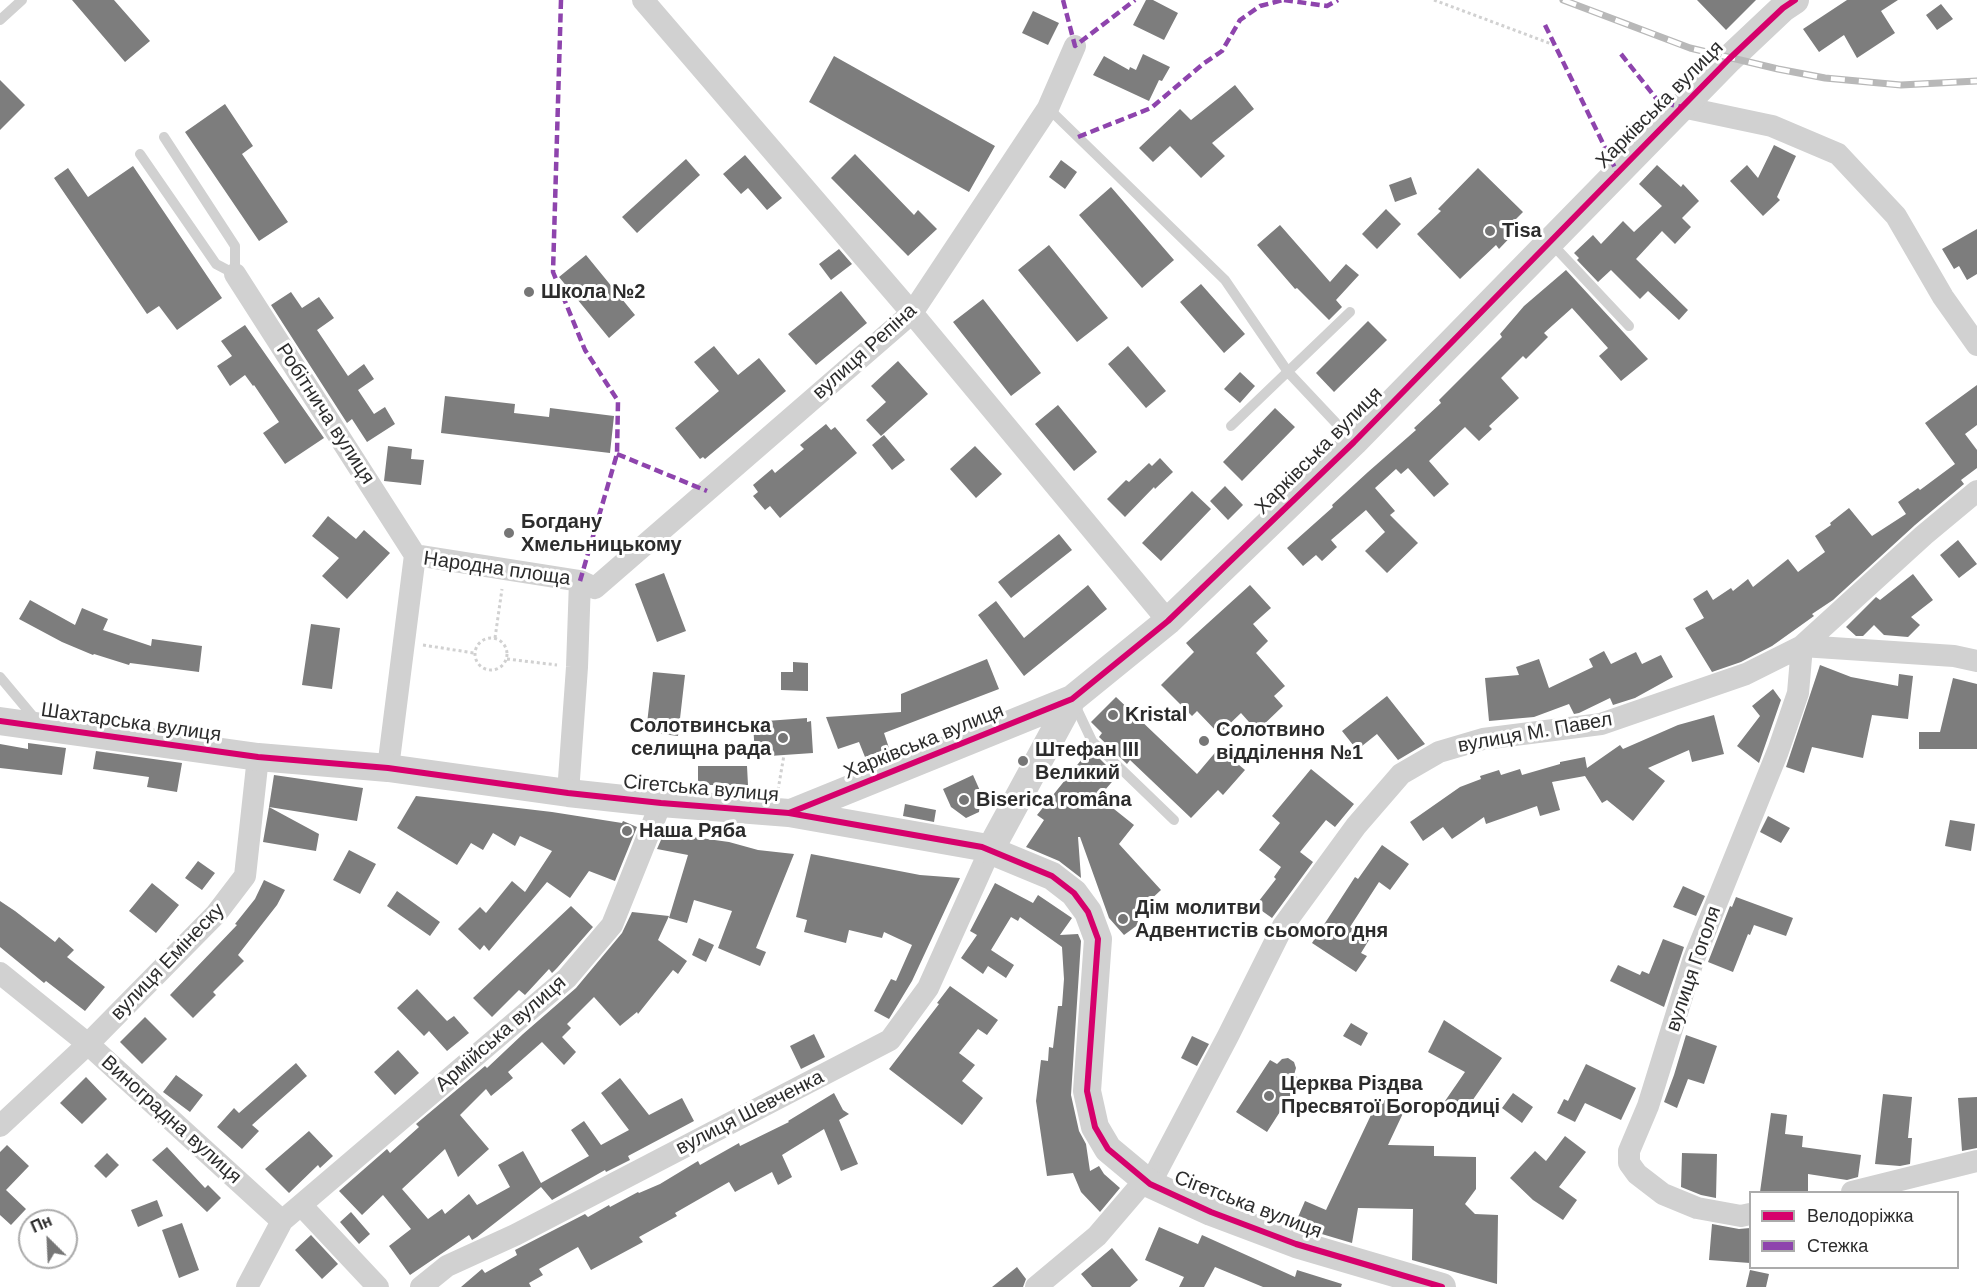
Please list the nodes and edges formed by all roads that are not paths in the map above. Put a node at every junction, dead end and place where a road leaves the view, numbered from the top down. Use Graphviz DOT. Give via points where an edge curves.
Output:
graph roads {
  1 [pos="22,0"];
  2 [pos="643,0"];
  3 [pos="1784,3"];
  4 [pos="0,20"];
  5 [pos="1075,46"];
  6 [pos="1048,108"];
  7 [pos="1682,108"];
  8 [pos="164,137"];
  9 [pos="140,154"];
  10 [pos="1549,241"];
  11 [pos="235,274"];
  12 [pos="1350,312"];
  13 [pos="912,313"];
  14 [pos="1629,326"];
  15 [pos="1977,345"];
  16 [pos="1288,372"];
  17 [pos="1231,426"];
  18 [pos="1354,442"];
  19 [pos="1977,491"];
  20 [pos="415,555"];
  21 [pos="580,581"];
  22 [pos="1168,621"];
  23 [pos="1802,646"];
  24 [pos="1977,661"];
  25 [pos="0,677"];
  26 [pos="1072,699"];
  27 [pos="0,721"];
  28 [pos="42,727"];
  29 [pos="258,757"];
  30 [pos="388,768"];
  31 [pos="568,793"];
  32 [pos="661,803"];
  33 [pos="783,805"];
  34 [pos="1174,820"];
  35 [pos="990,850"];
  36 [pos="0,973"];
  37 [pos="88,1044"];
  38 [pos="0,1126"];
  39 [pos="1977,1161"];
  40 [pos="1148,1182"];
  41 [pos="1856,1191"];
  42 [pos="301,1205"];
  43 [pos="1749,1214"];
  44 [pos="282,1221"];
  45 [pos="247,1287"];
  46 [pos="378,1287"];
  47 [pos="421,1287"];
  48 [pos="1036,1287"];
  49 [pos="1442,1287"];
  1 -- 4 [label="lane"];
  2 -- 13 [label="street"];
  3 -- 7 [label="street, Харківська вулиця"];
  5 -- 6 [label="street, вулиця Репіна"];
  6 -- 13 [label="street, вулиця Репіна"];
  6 -- 16 [label="lane" via="1225,280"];
  7 -- 10 [label="street, Харківська вулиця"];
  7 -- 15 [label="street" via="1772,126 1838,154 1896,216 1943,297"];
  8 -- 11 [label="lane" via="234,246"];
  9 -- 11 [label="lane" via="216,264"];
  10 -- 14 [label="lane"];
  10 -- 18 [label="street, Харківська вулиця"];
  11 -- 20 [label="street, Робітнича вулиця"];
  12 -- 16 [label="lane"];
  13 -- 21 [label="street, вулиця Репіна" via="595,588"];
  13 -- 22 [label="street"];
  16 -- 17 [label="lane"];
  16 -- 18 [label="lane"];
  18 -- 22 [label="street, Харківська вулиця"];
  19 -- 23 [label="street, вулиця М. Павел"];
  20 -- 21 [label="street, Народна площа"];
  20 -- 30 [label="street, Народна площа"];
  21 -- 31 [label="street, Народна площа"];
  22 -- 26 [label="street, Харківська вулиця"];
  23 -- 24 [label="street" via="1954,656"];
  23 -- 40 [label="street, вулиця М. Павел" via="1746,674 1601,724 1483,739 1439,752 1401,774 1356,826 1283,926"];
  23 -- 43 [label="street, вулиця Гоголя" via="1798,693 1693,961 1648,1106 1629,1151 1629,1162 1637,1174 1663,1194 1697,1208"];
  25 -- 28 [label="lane"];
  26 -- 33 [label="street, Харківська вулиця"];
  26 -- 34 [label="lane" via="1092,741"];
  26 -- 35 [label="street, Харківська вулиця"];
  27 -- 28 [label="street, Шахтарська вулиця"];
  28 -- 29 [label="street, Шахтарська вулиця"];
  29 -- 30 [label="street, Сігетська вулиця"];
  29 -- 37 [label="street, вулиця Емінеску" via="245,876 216,914"];
  30 -- 31 [label="street, Сігетська вулиця"];
  31 -- 32 [label="street, Сігетська вулиця"];
  32 -- 33 [label="street, Сігетська вулиця"];
  32 -- 42 [label="street, Армійська вулиця" via="612,925 567,978"];
  33 -- 35 [label="street, Сігетська вулиця"];
  35 -- 40 [label="street, Сігетська вулиця" via="1052,876 1074,893 1088,912 1098,939 1087,1091 1095,1127 1108,1149"];
  35 -- 47 [label="street, вулиця Шевченка" via="928,988 891,1040 515,1235 447,1266"];
  36 -- 37 [label="street, Виноградна вулиця"];
  37 -- 38 [label="street, вулиця Емінеску"];
  37 -- 44 [label="street, Виноградна вулиця"];
  39 -- 41 [label="street"];
  40 -- 48 [label="street, вулиця М. Павел" via="1097,1236"];
  40 -- 49 [label="street, Сігетська вулиця" via="1211,1212 1296,1244"];
  42 -- 44 [label="street, Армійська вулиця"];
  42 -- 46 [label="street"];
  44 -- 45 [label="street"];
}
